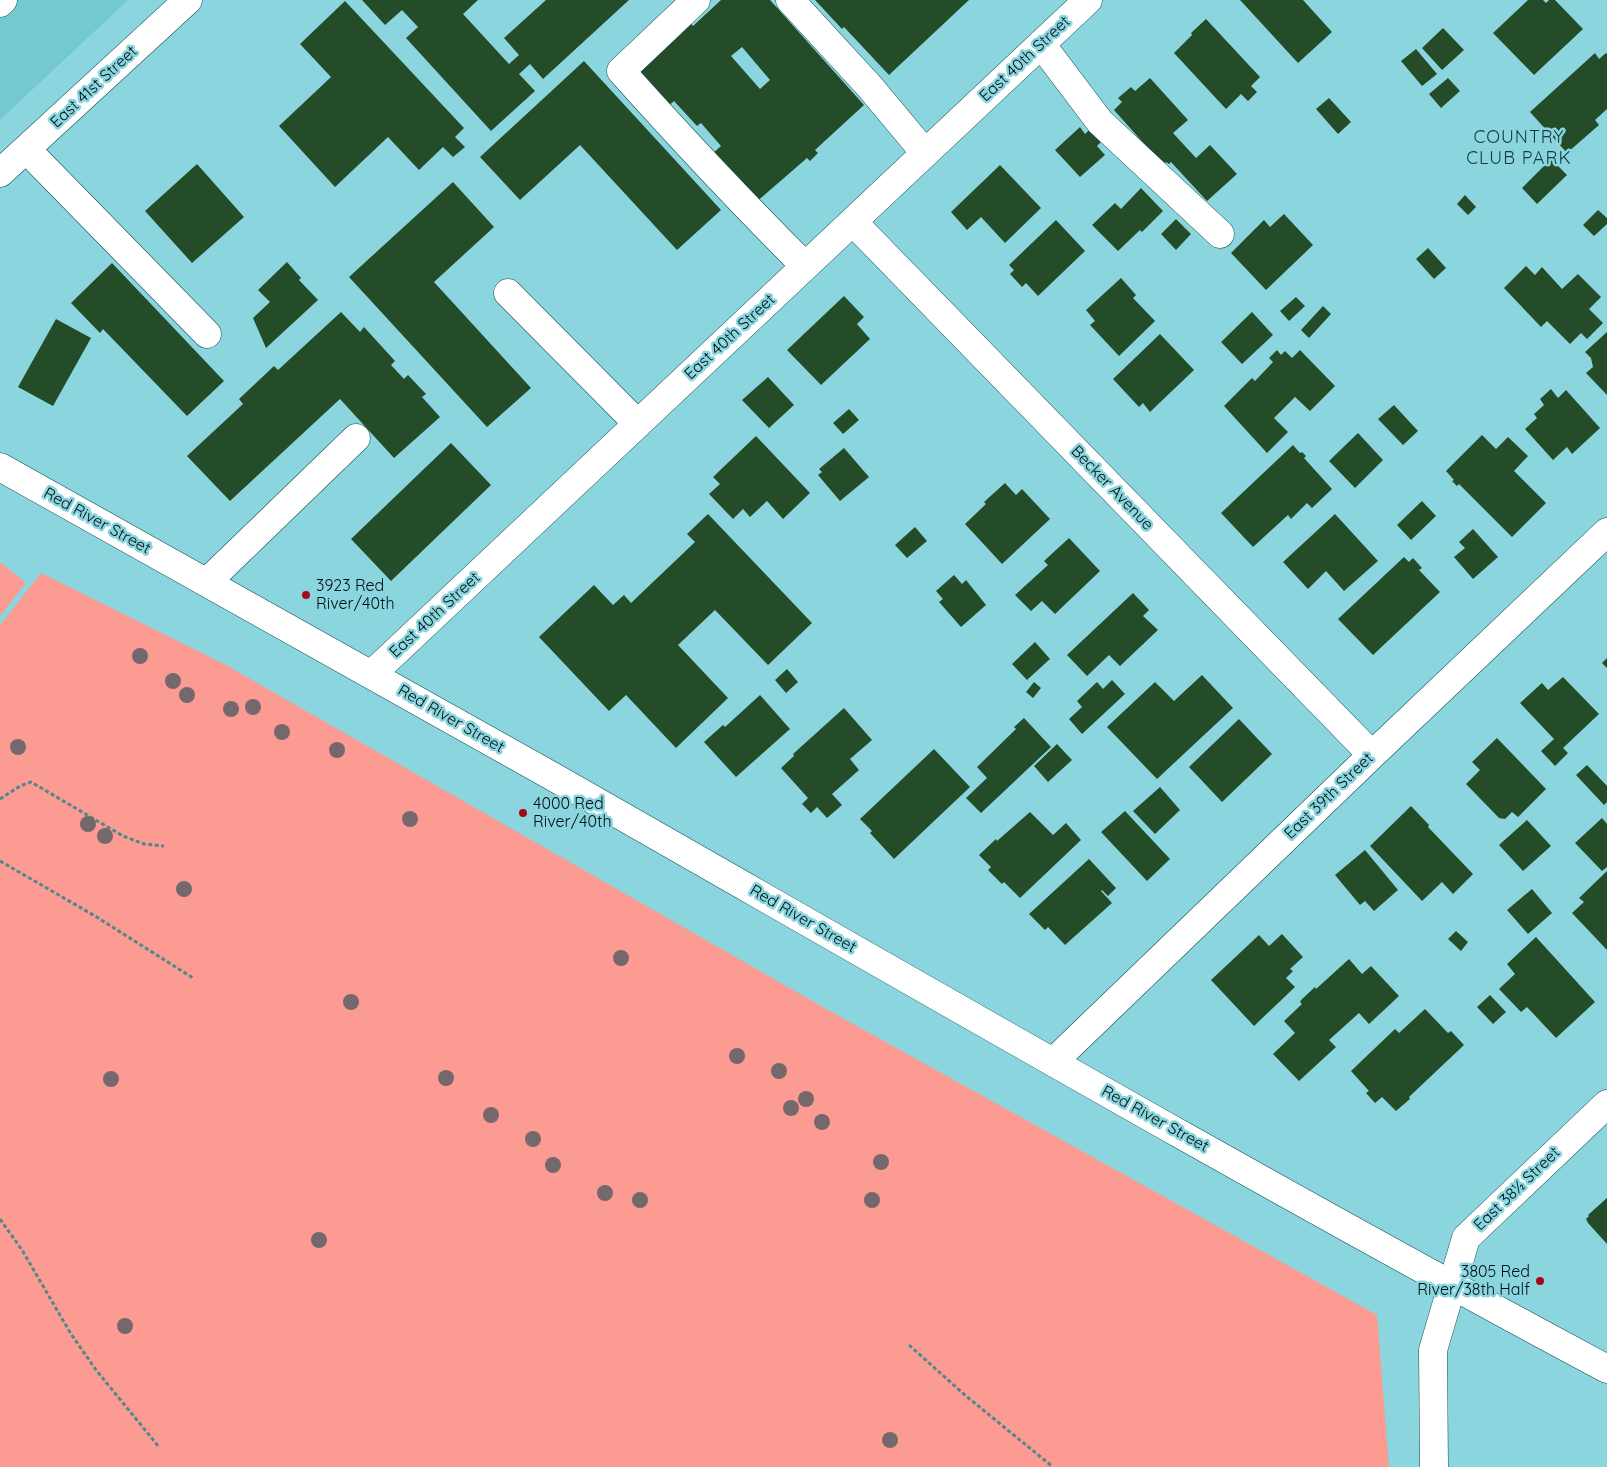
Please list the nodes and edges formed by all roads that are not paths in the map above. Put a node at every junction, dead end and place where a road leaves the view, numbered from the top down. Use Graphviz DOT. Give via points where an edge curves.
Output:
graph roads {
  1 [pos="3,0"];
  2 [pos="188,0"];
  3 [pos="696,0"];
  4 [pos="790,0"];
  5 [pos="1088,0"];
  6 [pos="0,3"];
  7 [pos="1041,44"];
  8 [pos="27,150"];
  9 [pos="925,153"];
  10 [pos="0,173"];
  11 [pos="853,222"];
  12 [pos="1220,234"];
  13 [pos="805,266"];
  14 [pos="508,293"];
  15 [pos="207,334"];
  16 [pos="638,424"];
  17 [pos="356,438"];
  18 [pos="0,467"];
  19 [pos="1607,532"];
  20 [pos="207,582"];
  21 [pos="372,674"];
  22 [pos="1372,755"];
  23 [pos="1053,1062"];
  24 [pos="1607,1104"];
  25 [pos="1452,1286"];
  26 [pos="1607,1369"];
  27 [pos="1434,1467"];
  1 -- 6 [label="street"];
  2 -- 8 [label="street, East 41st Street"];
  3 -- 13 [label="street" via="621,72 691,150"];
  4 -- 9 [label="street"];
  5 -- 7 [label="street, East 40th Street"];
  7 -- 9 [label="street, East 40th Street"];
  7 -- 12 [label="street" via="1100,122"];
  8 -- 10 [label="street, East 41st Street"];
  8 -- 15 [label="street"];
  9 -- 11 [label="street, East 40th Street"];
  11 -- 13 [label="street, East 40th Street"];
  11 -- 22 [label="street, Becker Avenue"];
  13 -- 16 [label="street, East 40th Street"];
  14 -- 16 [label="street"];
  16 -- 21 [label="street, East 40th Street"];
  17 -- 20 [label="street"];
  18 -- 20 [label="street, Red River Street"];
  19 -- 22 [label="street, East 39th Street"];
  20 -- 21 [label="street, Red River Street"];
  21 -- 23 [label="street, Red River Street"];
  22 -- 23 [label="street, East 39th Street"];
  23 -- 25 [label="street, Red River Street"];
  24 -- 25 [label="street, East 38½ Street" via="1466,1238"];
  25 -- 26 [label="street, Red River Street"];
  25 -- 27 [label="street, East 38½ Street" via="1433,1350"];
}
